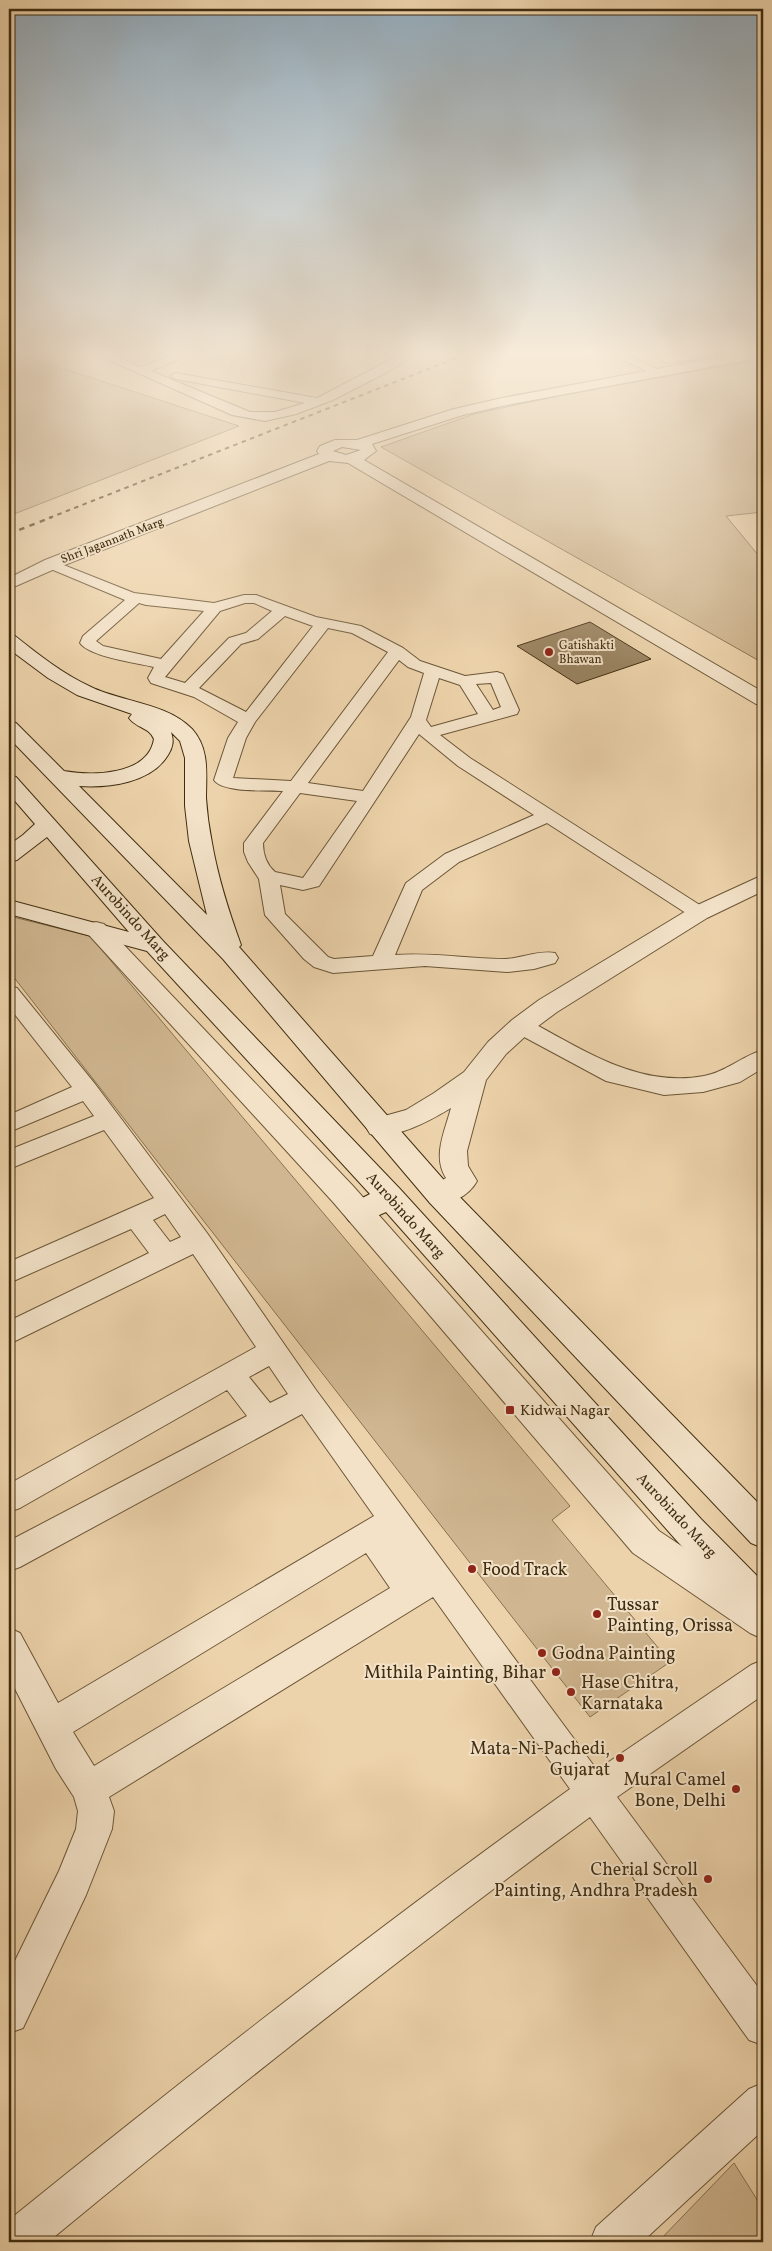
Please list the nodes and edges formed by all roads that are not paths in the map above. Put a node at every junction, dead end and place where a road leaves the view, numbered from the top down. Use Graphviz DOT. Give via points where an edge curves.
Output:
graph roads {
  1 [pos="315,456"];
  2 [pos="316,456"];
  3 [pos="365,456"];
  4 [pos="531,558"];
  5 [pos="52,564"];
  6 [pos="9,571"];
  7 [pos="9,584"];
  8 [pos="132,597"];
  9 [pos="215,608"];
  10 [pos="282,609"];
  11 [pos="323,624"];
  12 [pos="9,640"];
  13 [pos="397,652"];
  14 [pos="9,660"];
  15 [pos="164,666"];
  16 [pos="433,671"];
  17 [pos="464,680"];
  18 [pos="763,684"];
  19 [pos="189,689"];
  20 [pos="763,700"];
  21 [pos="488,716"];
  22 [pos="248,720"];
  23 [pos="423,725"];
  24 [pos="9,727"];
  25 [pos="52,770"];
  26 [pos="9,781"];
  27 [pos="295,787"];
  28 [pos="368,797"];
  29 [pos="41,816"];
  30 [pos="548,816"];
  31 [pos="9,856"];
  32 [pos="269,877"];
  33 [pos="763,882"];
  34 [pos="9,907"];
  35 [pos="699,913"];
  36 [pos="96,930"];
  37 [pos="155,946"];
  38 [pos="232,954"];
  39 [pos="548,958"];
  40 [pos="381,963"];
  41 [pos="9,993"];
  42 [pos="521,1026"];
  43 [pos="763,1058"];
  44 [pos="473,1078"];
  45 [pos="87,1090"];
  46 [pos="48,1107"];
  47 [pos="109,1119"];
  48 [pos="9,1124"];
  49 [pos="380,1127"];
  50 [pos="70,1135"];
  51 [pos="9,1160"];
  52 [pos="452,1188"];
  53 [pos="390,1197"];
  54 [pos="169,1202"];
  55 [pos="358,1213"];
  56 [pos="136,1217"];
  57 [pos="198,1240"];
  58 [pos="166,1256"];
  59 [pos="9,1273"];
  60 [pos="9,1333"];
  61 [pos="272,1351"];
  62 [pos="230,1374"];
  63 [pos="306,1398"];
  64 [pos="267,1420"];
  65 [pos="9,1499"];
  66 [pos="383,1528"];
  67 [pos="763,1532"];
  68 [pos="9,1557"];
  69 [pos="424,1585"];
  70 [pos="763,1607"];
  71 [pos="763,1620"];
  72 [pos="9,1644"];
  73 [pos="763,1676"];
  74 [pos="52,1726"];
  75 [pos="89,1789"];
  76 [pos="593,1794"];
  77 [pos="9,2014"];
  78 [pos="763,2026"];
  79 [pos="763,2103"];
  80 [pos="15,2242"];
  81 [pos="611,2242"];
  1 -- 6 [label="street, Shri Jagannath Marg"];
  2 -- 5 [label="street, Shri Jagannath Marg"];
  3 -- 4 [label="street"];
  4 -- 18 [label="street"];
  4 -- 20 [label="street"];
  5 -- 7 [label="street, Shri Jagannath Marg"];
  5 -- 8 [label="street"];
  8 -- 9 [label="street"];
  8 -- 15 [label="street" via="88,643 98,649"];
  9 -- 10 [label="street" via="250,598"];
  9 -- 15 [label="street"];
  10 -- 11 [label="street"];
  10 -- 19 [label="street" via="252,636 235,641"];
  11 -- 13 [label="street" via="356,629"];
  11 -- 22 [label="street"];
  12 -- 38 [label="street" via="50,672 85,691 173,723 195,748 199,837 216,908"];
  13 -- 16 [label="street" via="414,664"];
  13 -- 27 [label="street"];
  14 -- 25 [label="street" via="56,694 146,720 163,734 162,752 136,772 94,781"];
  15 -- 19 [label="street" via="157,680"];
  16 -- 17 [label="street"];
  16 -- 23 [label="street"];
  17 -- 21 [label="street"];
  17 -- 21 [label="street" via="497,677 511,710"];
  19 -- 22 [label="street"];
  21 -- 23 [label="street"];
  22 -- 27 [label="street" via="237,738 224,782"];
  23 -- 28 [label="street"];
  23 -- 30 [label="street" via="464,762"];
  24 -- 25 [label="street"];
  25 -- 38 [label="street"];
  26 -- 29 [label="street, Aurobindo Marg"];
  27 -- 28 [label="street"];
  27 -- 32 [label="street" via="253,847"];
  28 -- 32 [label="street" via="312,882 303,884"];
  29 -- 31 [label="street" via="31,840"];
  29 -- 37 [label="street, Aurobindo Marg"];
  30 -- 35 [label="street"];
  30 -- 40 [label="street" via="452,858 413,887"];
  32 -- 40 [label="street" via="275,915 321,962 333,966"];
  33 -- 35 [label="street"];
  34 -- 36 [label="street"];
  35 -- 42 [label="street"];
  36 -- 37 [label="street"];
  36 -- 55 [label="street"];
  37 -- 53 [label="street, Aurobindo Marg"];
  38 -- 49 [label="street"];
  39 -- 40 [label="street" via="529,965 507,967 435,960"];
  41 -- 45 [label="street"];
  42 -- 43 [label="street" via="614,1075 664,1087 703,1084 732,1076"];
  42 -- 44 [label="street" via="497,1048"];
  44 -- 49 [label="street" via="415,1118"];
  44 -- 52 [label="street" via="453,1151"];
  45 -- 46 [label="street"];
  45 -- 47 [label="street"];
  46 -- 48 [label="street"];
  46 -- 50 [label="street"];
  47 -- 50 [label="street"];
  47 -- 54 [label="street"];
  49 -- 52 [label="street"];
  50 -- 51 [label="street"];
  52 -- 67 [label="street"];
  53 -- 55 [label="street"];
  53 -- 70 [label="street, Aurobindo Marg" via="689,1530"];
  54 -- 56 [label="street"];
  54 -- 57 [label="street"];
  55 -- 71 [label="street" via="646,1542"];
  56 -- 58 [label="street"];
  56 -- 59 [label="street"];
  57 -- 58 [label="street"];
  57 -- 61 [label="street"];
  58 -- 60 [label="street"];
  61 -- 62 [label="street"];
  61 -- 63 [label="street"];
  62 -- 64 [label="street"];
  62 -- 65 [label="street"];
  63 -- 64 [label="street"];
  63 -- 66 [label="street"];
  64 -- 68 [label="street"];
  66 -- 69 [label="street"];
  66 -- 74 [label="street"];
  69 -- 75 [label="street"];
  69 -- 76 [label="street"];
  72 -- 74 [label="street"];
  73 -- 76 [label="street"];
  74 -- 75 [label="street"];
  75 -- 77 [label="street" via="96,1811 94,1829 73,1882"];
  76 -- 78 [label="street"];
  76 -- 80 [label="street" via="201,2090"];
  79 -- 81 [label="street"];
}
